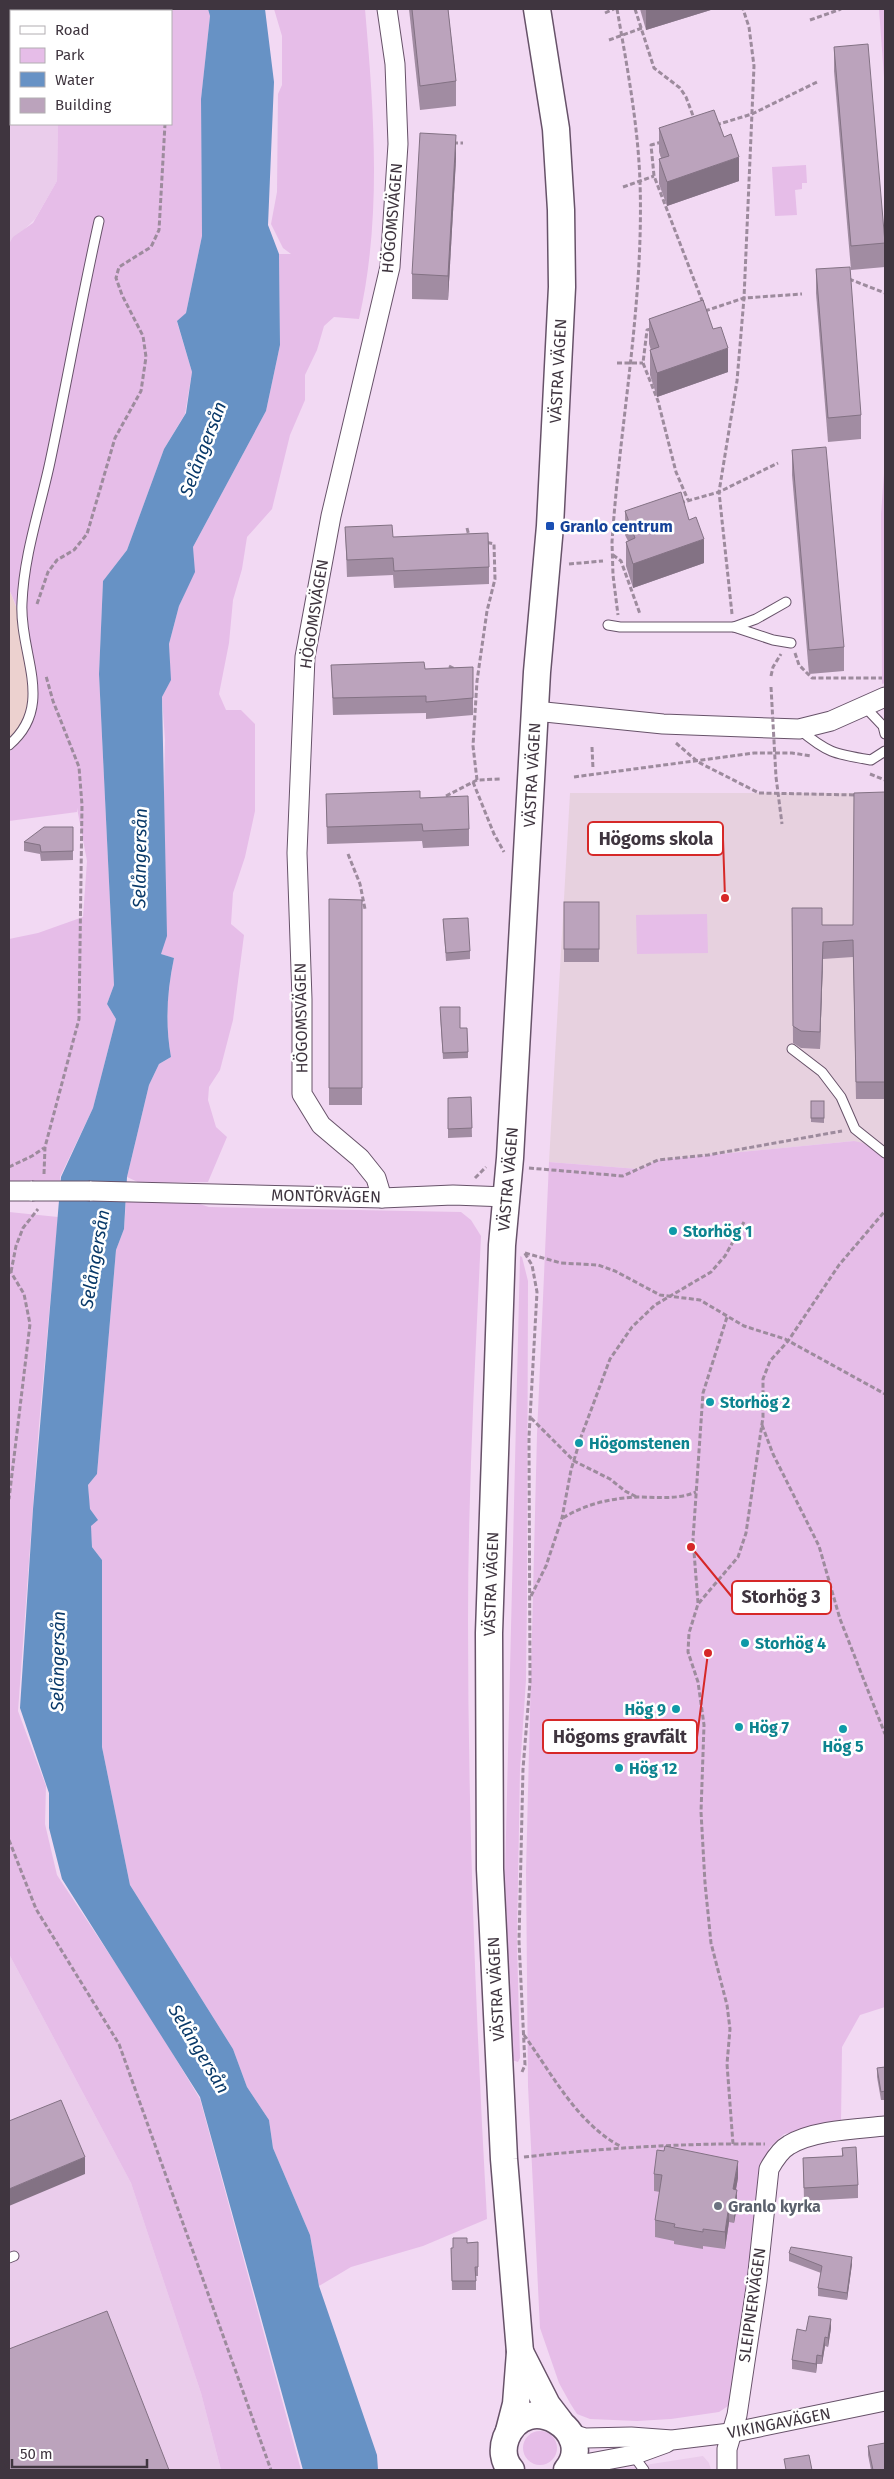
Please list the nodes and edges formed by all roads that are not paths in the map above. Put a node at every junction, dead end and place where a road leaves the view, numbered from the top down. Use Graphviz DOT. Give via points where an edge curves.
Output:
graph roads {
  1 [pos="387,9"];
  2 [pos="537,9"];
  3 [pos="99,221"];
  4 [pos="786,602"];
  5 [pos="608,625"];
  6 [pos="734,627"];
  7 [pos="792,643"];
  8 [pos="885,698"];
  9 [pos="865,707"];
  10 [pos="535,711"];
  11 [pos="799,729"];
  12 [pos="885,734"];
  13 [pos="9,745"];
  14 [pos="885,750"];
  15 [pos="792,1049"];
  16 [pos="885,1153"];
  17 [pos="9,1191"];
  18 [pos="507,1197"];
  19 [pos="382,1198"];
  20 [pos="885,2126"];
  21 [pos="520,2352"];
  22 [pos="885,2401"];
  23 [pos="564,2427"];
  24 [pos="509,2432"];
  25 [pos="730,2433"];
  26 [pos="672,2440"];
  27 [pos="639,2463"];
  28 [pos="509,2469"];
  29 [pos="568,2469"];
  30 [pos="727,2470"];
  1 -- 19 [label="street, HÖGOMSVÄGEN" via="395,64 398,144 390,266 331,516 305,657 297,853 302,1094 321,1125 360,1158 376,1178"];
  2 -- 10 [label="street, VÄSTRA VÄGEN" via="556,129 562,287 550,526"];
  3 -- 13 [label="lane" via="47,478 27,557 22,620 34,694 32,711 26,725"];
  4 -- 6 [label="lane"];
  5 -- 6 [label="lane"];
  6 -- 7 [label="lane"];
  8 -- 9 [label="street"];
  9 -- 11 [label="street" via="831,721"];
  9 -- 12 [label="lane"];
  10 -- 11 [label="street" via="663,724"];
  10 -- 18 [label="street, VÄSTRA VÄGEN"];
  11 -- 14 [label="lane" via="820,747 833,753 871,760"];
  15 -- 16 [label="lane" via="822,1072 841,1097 855,1129"];
  17 -- 19 [label="street, MONTÖRVÄGEN, bridge"];
  18 -- 19 [label="street, MONTÖRVÄGEN"];
  18 -- 21 [label="street, VÄSTRA VÄGEN" via="502,1246 489,1633 490,1869 504,2159"];
  20 -- 25 [label="street, SLEIPNERVÄGEN" via="842,2130 789,2145 778,2154 769,2169 756,2291 737,2415"];
  21 -- 23 [label="street, VÄSTRA VÄGEN" via="547,2405"];
  21 -- 24 [label="street, VÄSTRA VÄGEN" via="516,2404"];
  22 -- 25 [label="street, VIKINGAVÄGEN"];
  23 -- 24 [label="street" via="547,2416 528,2417 520,2420"];
  23 -- 26 [label="street, VIKINGAVÄGEN" via="585,2438"];
  23 -- 29 [label="street" via="574,2448"];
  24 -- 28 [label="street, VÄSTRA VÄGEN" via="504,2449"];
  25 -- 26 [label="street, VIKINGAVÄGEN"];
  25 -- 30 [label="street, SLEIPNERVÄGEN"];
  26 -- 27 [label="street, VIKINGAVÄGEN"];
  27 -- 29 [label="street, VIKINGAVÄGEN"];
}
